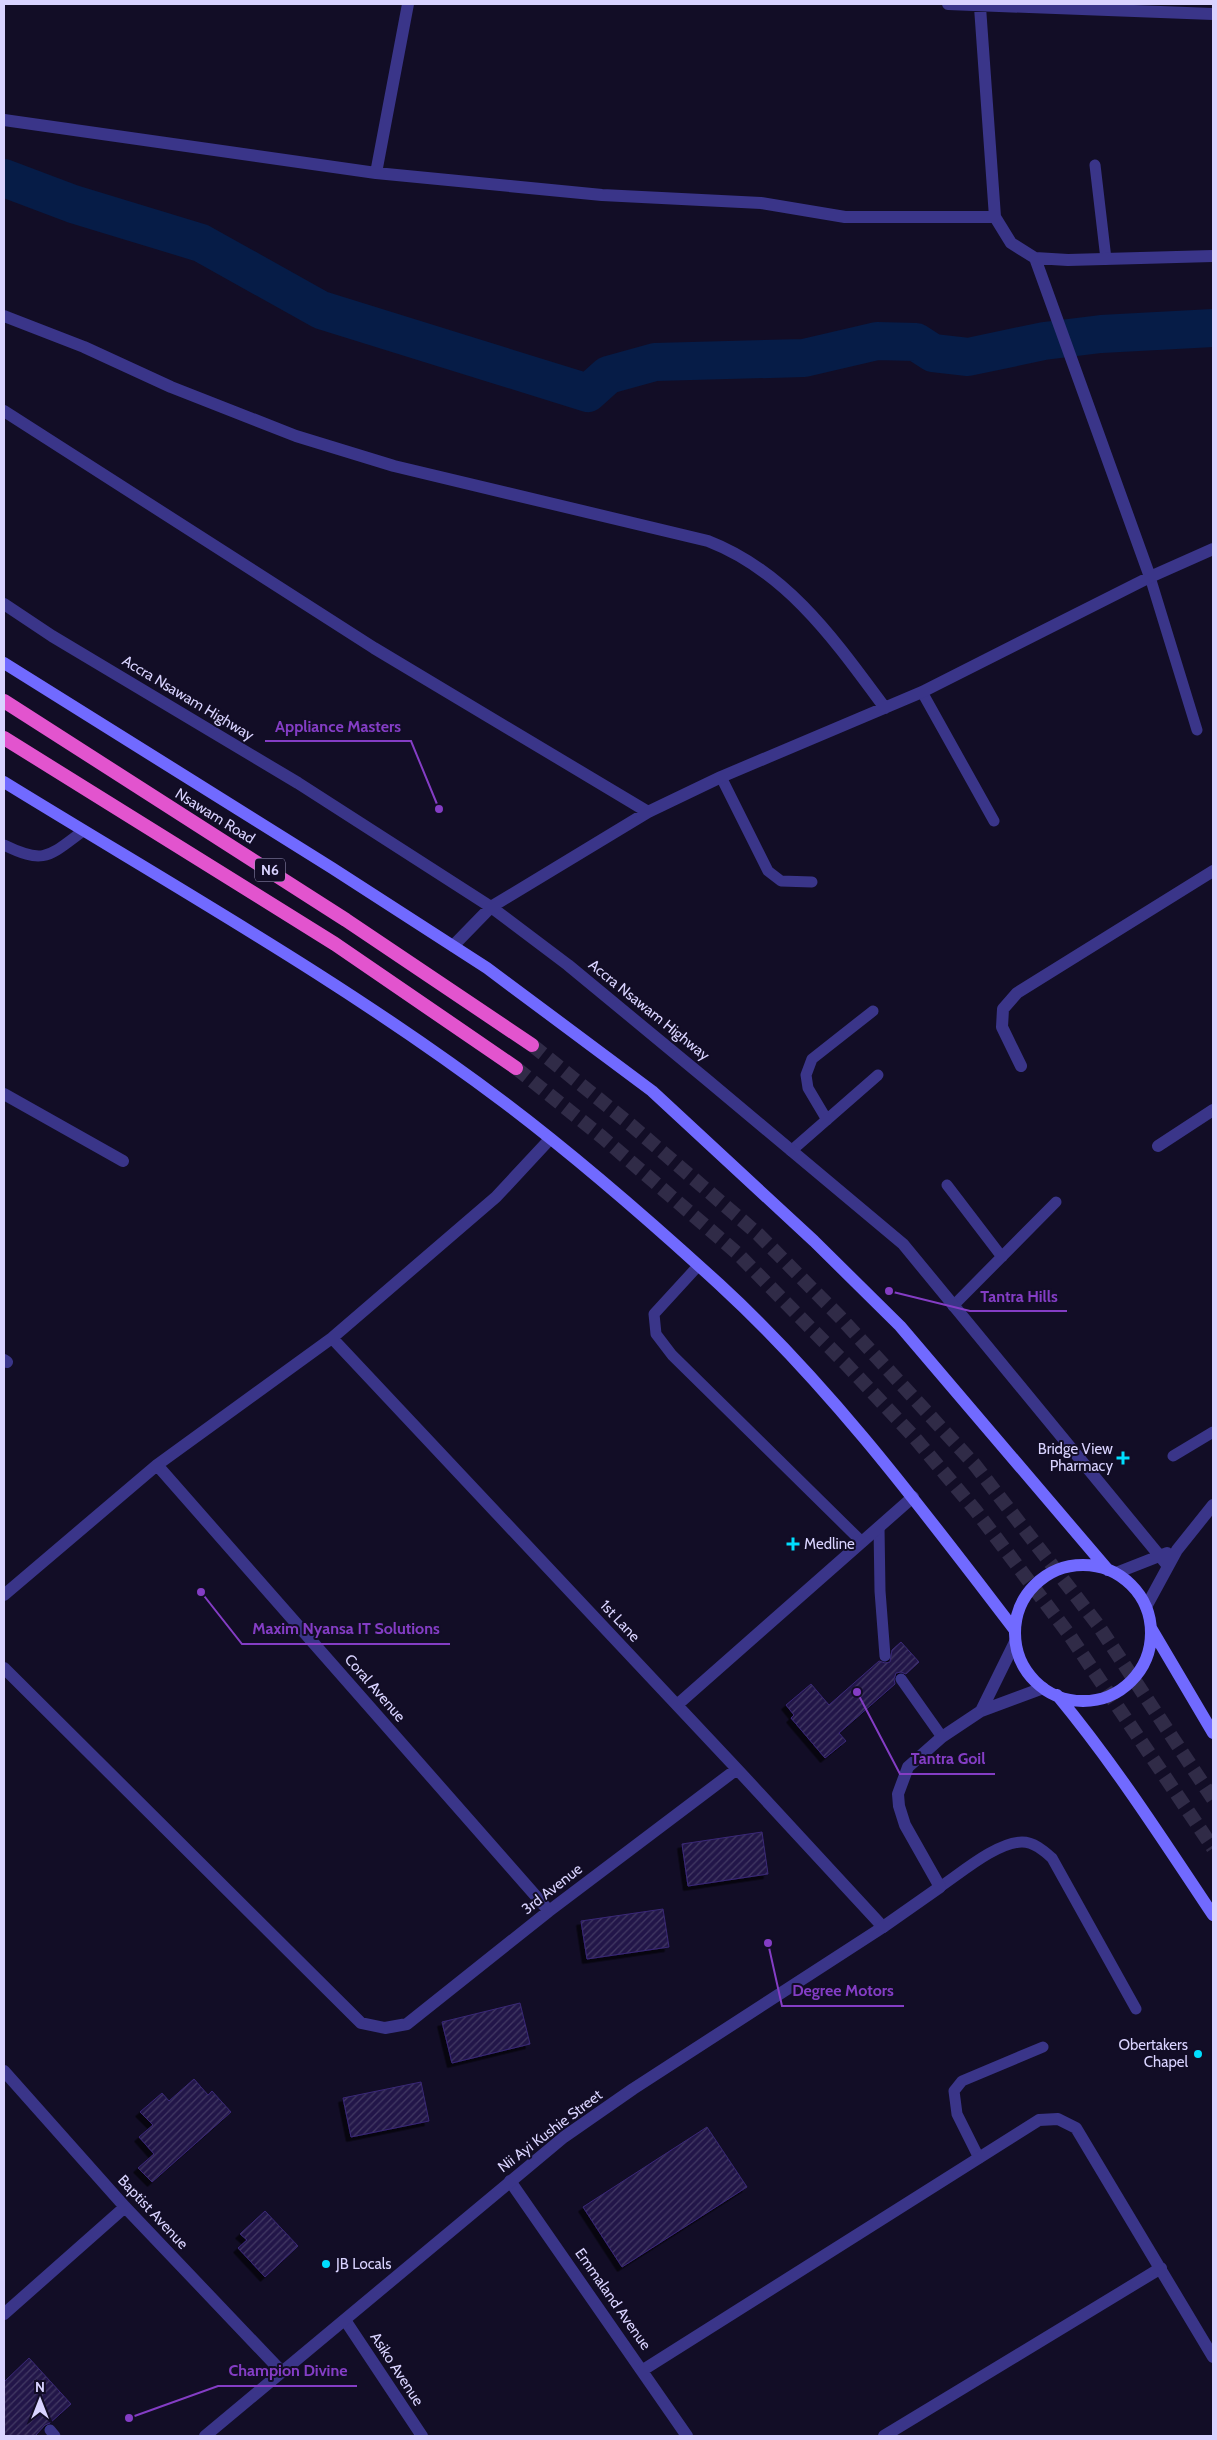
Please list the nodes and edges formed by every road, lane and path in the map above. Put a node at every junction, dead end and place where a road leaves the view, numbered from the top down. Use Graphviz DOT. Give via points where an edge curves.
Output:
graph roads {
  1 [pos="408,4"];
  2 [pos="948,4"];
  3 [pos="980,7"];
  4 [pos="1213,14"];
  5 [pos="4,120"];
  6 [pos="1095,165"];
  7 [pos="376,173"];
  8 [pos="995,218"];
  9 [pos="1213,256"];
  10 [pos="1035,258"];
  11 [pos="1106,259"];
  12 [pos="4,316"];
  13 [pos="4,411"];
  14 [pos="1213,550"];
  15 [pos="1150,577"];
  16 [pos="4,604"];
  17 [pos="4,663"];
  18 [pos="922,692"];
  19 [pos="4,701"];
  20 [pos="885,708"];
  21 [pos="1197,730"];
  22 [pos="4,738"];
  23 [pos="721,777"];
  24 [pos="4,782"];
  25 [pos="648,812"];
  26 [pos="994,821"];
  27 [pos="83,831"];
  28 [pos="4,845"];
  29 [pos="1213,871"];
  30 [pos="812,882"];
  31 [pos="491,907"];
  32 [pos="453,946"];
  33 [pos="873,1011"];
  34 [pos="532,1045"];
  35 [pos="1021,1066"];
  36 [pos="516,1068"];
  37 [pos="878,1075"];
  38 [pos="4,1094"];
  39 [pos="1213,1110"];
  40 [pos="827,1120"];
  41 [pos="550,1139"];
  42 [pos="1158,1146"];
  43 [pos="791,1150"];
  44 [pos="123,1161"];
  45 [pos="947,1185"];
  46 [pos="1056,1202"];
  47 [pos="1002,1257"];
  48 [pos="698,1266"];
  49 [pos="953,1306"];
  50 [pos="332,1338"];
  51 [pos="1213,1432"];
  52 [pos="1173,1456"];
  53 [pos="157,1465"];
  54 [pos="914,1497"];
  55 [pos="1213,1505"];
  56 [pos="879,1527"];
  57 [pos="862,1542"];
  58 [pos="1177,1550"];
  59 [pos="1160,1555"];
  60 [pos="1168,1566"];
  61 [pos="1112,1571"];
  62 [pos="4,1595"];
  63 [pos="1146,1607"];
  64 [pos="1151,1627"];
  65 [pos="1014,1629"];
  66 [pos="1015,1642"];
  67 [pos="885,1656"];
  68 [pos="4,1668"];
  69 [pos="900,1679"];
  70 [pos="1043,1688"];
  71 [pos="1057,1695"];
  72 [pos="677,1705"];
  73 [pos="981,1711"];
  74 [pos="1213,1733"];
  75 [pos="942,1737"];
  76 [pos="737,1769"];
  77 [pos="940,1887"];
  78 [pos="550,1911"];
  79 [pos="1213,1915"];
  80 [pos="883,1927"];
  81 [pos="1136,2009"];
  82 [pos="1043,2047"];
  83 [pos="4,2071"];
  84 [pos="979,2158"];
  85 [pos="510,2181"];
  86 [pos="125,2207"];
  87 [pos="1161,2268"];
  88 [pos="4,2314"];
  89 [pos="346,2320"];
  90 [pos="1213,2357"];
  91 [pos="643,2370"];
  92 [pos="282,2372"];
  93 [pos="205,2436"];
  94 [pos="422,2436"];
  95 [pos="687,2436"];
  96 [pos="884,2436"];
  1 -- 7 [label="street"];
  2 -- 3 [label="street"];
  3 -- 4 [label="street"];
  3 -- 8 [label="street"];
  5 -- 7 [label="street"];
  6 -- 11 [label="lane"];
  7 -- 8 [label="street" via="602,195 761,203 845,217"];
  8 -- 10 [label="street" via="1011,243"];
  9 -- 11 [label="street"];
  10 -- 11 [label="street"];
  10 -- 15 [label="street"];
  12 -- 20 [label="street" via="296,436 394,466 708,541 736,552 803,605 833,637"];
  13 -- 25 [label="street" via="374,648"];
  14 -- 15 [label="street"];
  15 -- 18 [label="street"];
  15 -- 21 [label="lane"];
  16 -- 31 [label="street, Accra Nsawam Highway" via="298,783"];
  17 -- 32 [label="main road"];
  18 -- 20 [label="street"];
  18 -- 26 [label="lane"];
  19 -- 34 [label="highway, Nsawam Road / N6" via="346,920"];
  20 -- 23 [label="street"];
  22 -- 36 [label="highway, N6" via="335,944"];
  23 -- 25 [label="street"];
  23 -- 30 [label="lane" via="768,871 781,880"];
  24 -- 27 [label="main road"];
  25 -- 31 [label="street"];
  27 -- 28 [label="lane" via="51,855 27,857"];
  27 -- 41 [label="main road" via="313,971 418,1041"];
  29 -- 35 [label="street" via="1016,993 1003,1008 1002,1027"];
  31 -- 32 [label="street"];
  31 -- 43 [label="street, Accra Nsawam Highway" via="568,965"];
  32 -- 61 [label="main road" via="652,1091 814,1242 900,1326"];
  33 -- 40 [label="lane" via="812,1059 806,1075 808,1088"];
  37 -- 40 [label="lane"];
  38 -- 44 [label="street"];
  39 -- 42 [label="street"];
  40 -- 43 [label="lane"];
  41 -- 48 [label="main road"];
  41 -- 50 [label="street" via="496,1197"];
  43 -- 49 [label="street, Accra Nsawam Highway" via="903,1244"];
  45 -- 47 [label="lane"];
  46 -- 47 [label="lane"];
  47 -- 49 [label="lane"];
  48 -- 54 [label="main road" via="828,1395"];
  48 -- 57 [label="lane" via="654,1314 656,1334 672,1355"];
  49 -- 59 [label="street, Accra Nsawam Highway"];
  50 -- 53 [label="street"];
  50 -- 72 [label="street, 1st Lane"];
  51 -- 52 [label="lane"];
  53 -- 62 [label="street"];
  53 -- 78 [label="street, Coral Avenue"];
  54 -- 56 [label="street"];
  54 -- 65 [label="main road"];
  55 -- 58 [label="street"];
  56 -- 57 [label="street"];
  56 -- 67 [label="lane"];
  57 -- 72 [label="street"];
  58 -- 59 [label="street"];
  58 -- 60 [label="street"];
  59 -- 60 [label="street, Accra Nsawam Highway"];
  59 -- 61 [label="street"];
  60 -- 63 [label="street"];
  61 -- 63 [label="main road" via="1128,1582"];
  61 -- 65 [label="main road" via="1097,1566 1070,1566 1045,1576 1026,1595"];
  63 -- 64 [label="main road"];
  64 -- 71 [label="main road" via="1144,1662 1131,1680 1113,1693 1091,1700"];
  64 -- 74 [label="main road"];
  65 -- 66 [label="main road"];
  66 -- 70 [label="main road" via="1020,1660"];
  66 -- 73 [label="street"];
  68 -- 78 [label="street, 3rd Avenue" via="362,2023 385,2028 407,2024"];
  69 -- 75 [label="lane"];
  70 -- 71 [label="main road"];
  70 -- 73 [label="street"];
  71 -- 79 [label="main road" via="1132,1792"];
  72 -- 76 [label="street, 1st Lane"];
  73 -- 75 [label="street"];
  75 -- 77 [label="street" via="908,1767 898,1794 905,1825"];
  76 -- 78 [label="street, 3rd Avenue"];
  76 -- 80 [label="street, 1st Lane"];
  77 -- 80 [label="street, Nii Ayi Kushie Street"];
  77 -- 81 [label="lane" via="1006,1844 1024,1842 1039,1847 1052,1858"];
  80 -- 85 [label="street, Nii Ayi Kushie Street" via="633,2089 564,2137"];
  82 -- 84 [label="lane" via="962,2081 954,2091 957,2114"];
  83 -- 86 [label="street, Baptist Avenue"];
  84 -- 87 [label="street" via="1039,2120 1058,2119 1076,2128"];
  84 -- 91 [label="street"];
  85 -- 89 [label="street, Nii Ayi Kushie Street"];
  85 -- 91 [label="street, Emmaland Avenue"];
  86 -- 88 [label="street"];
  86 -- 92 [label="street, Baptist Avenue"];
  87 -- 90 [label="street"];
  87 -- 96 [label="street"];
  89 -- 92 [label="street, Nii Ayi Kushie Street"];
  89 -- 94 [label="street, Asiko Avenue"];
  91 -- 95 [label="street, Emmaland Avenue"];
  92 -- 93 [label="street, Nii Ayi Kushie Street"];
}
